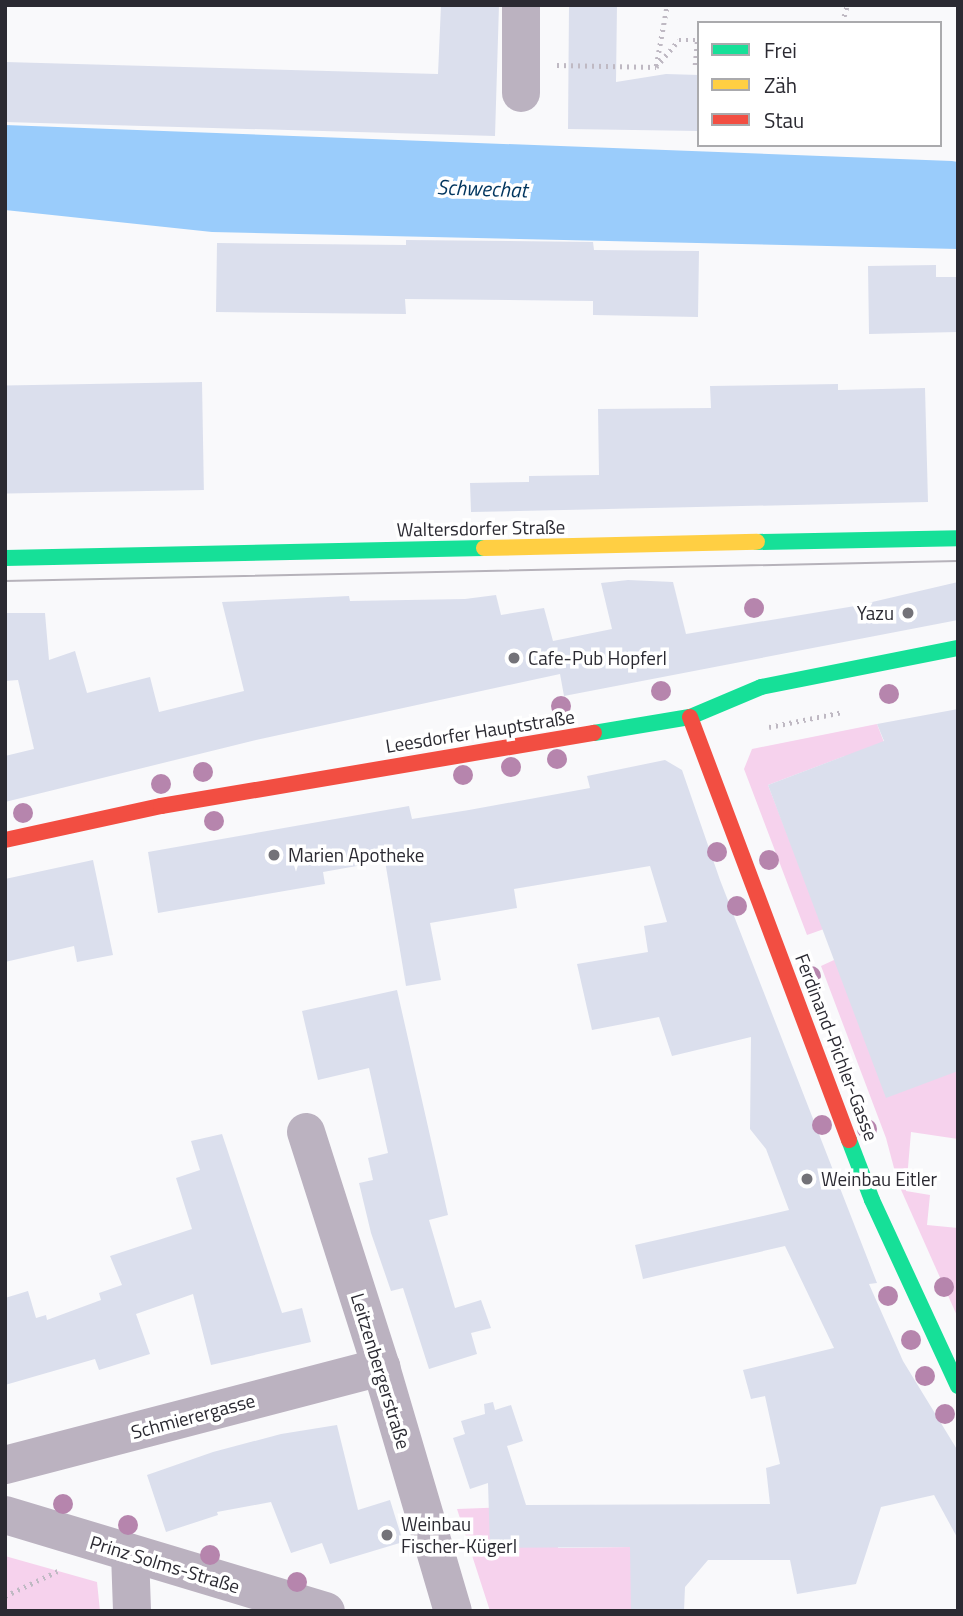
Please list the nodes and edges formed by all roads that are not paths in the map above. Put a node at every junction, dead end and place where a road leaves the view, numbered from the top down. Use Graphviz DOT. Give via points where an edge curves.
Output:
graph roads {
  1 [pos="521,5"];
  2 [pos="521,79"];
  3 [pos="958,538"];
  4 [pos="5,558"];
  5 [pos="958,648"];
  6 [pos="691,717"];
  7 [pos="5,839"];
  8 [pos="306,1132"];
  9 [pos="381,1367"];
  10 [pos="958,1386"];
  11 [pos="5,1465"];
  12 [pos="5,1516"];
  13 [pos="130,1553"];
  14 [pos="294,1608"];
  15 [pos="132,1611"];
  16 [pos="453,1611"];
  1 -- 2 [label="street"];
  3 -- 4 [label="street, Waltersdorfer Straße"];
  5 -- 6 [label="street, Leesdorfer Hauptstraße" via="761,687"];
  6 -- 7 [label="street, Leesdorfer Hauptstraße" via="161,806"];
  6 -- 10 [label="street, Ferdinand-Pichler-Gasse" via="872,1200"];
  8 -- 9 [label="street, Leitzenbergerstraße"];
  9 -- 11 [label="street, Schmierergasse"];
  9 -- 16 [label="street, Leitzenbergerstraße"];
  12 -- 13 [label="street, Prinz Solms-Straße"];
  13 -- 14 [label="street, Prinz Solms-Straße"];
  13 -- 15 [label="street"];
}
